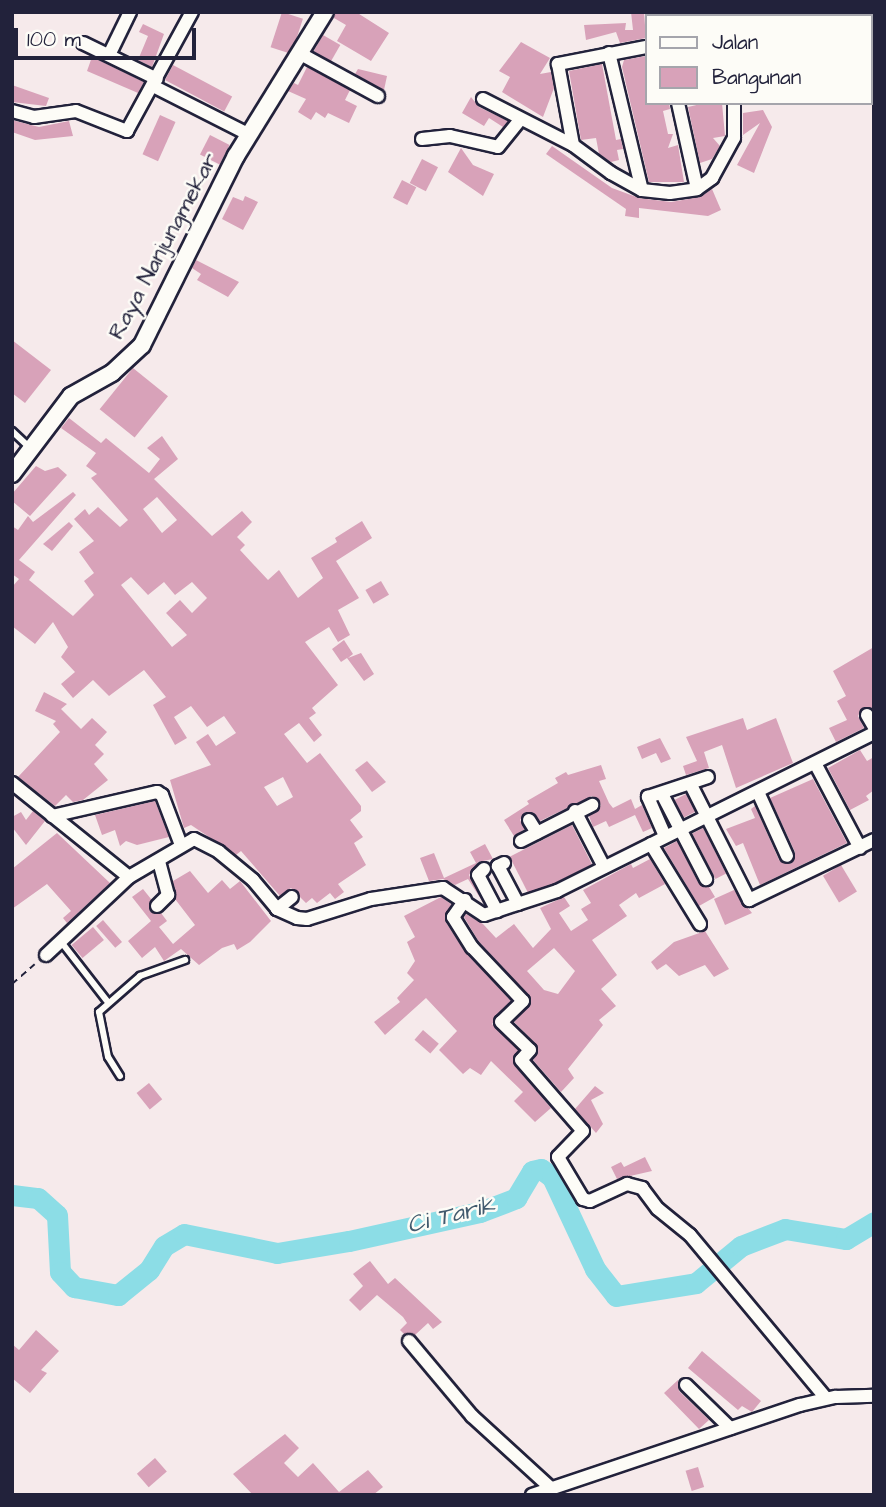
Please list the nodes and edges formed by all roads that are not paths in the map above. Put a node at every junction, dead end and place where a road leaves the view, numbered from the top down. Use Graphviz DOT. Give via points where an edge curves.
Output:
graph roads {
  1 [pos="130,12"];
  2 [pos="192,12"];
  3 [pos="325,12"];
  4 [pos="83,43"];
  5 [pos="644,47"];
  6 [pos="299,52"];
  7 [pos="110,53"];
  8 [pos="609,53"];
  9 [pos="155,83"];
  10 [pos="378,96"];
  11 [pos="483,99"];
  12 [pos="678,105"];
  13 [pos="734,105"];
  14 [pos="12,111"];
  15 [pos="520,120"];
  16 [pos="248,134"];
  17 [pos="422,139"];
  18 [pos="573,145"];
  19 [pos="697,189"];
  20 [pos="642,190"];
  21 [pos="12,431"];
  22 [pos="31,448"];
  23 [pos="12,474"];
  24 [pos="867,715"];
  25 [pos="874,727"];
  26 [pos="874,733"];
  27 [pos="815,763"];
  28 [pos="708,777"];
  29 [pos="12,783"];
  30 [pos="691,785"];
  31 [pos="758,792"];
  32 [pos="662,794"];
  33 [pos="592,805"];
  34 [pos="575,811"];
  35 [pos="708,815"];
  36 [pos="52,816"];
  37 [pos="528,820"];
  38 [pos="680,830"];
  39 [pos="537,833"];
  40 [pos="665,836"];
  41 [pos="874,840"];
  42 [pos="521,841"];
  43 [pos="651,844"];
  44 [pos="181,845"];
  45 [pos="860,848"];
  46 [pos="787,856"];
  47 [pos="159,861"];
  48 [pos="504,863"];
  49 [pos="604,867"];
  50 [pos="484,869"];
  51 [pos="129,877"];
  52 [pos="706,879"];
  53 [pos="292,897"];
  54 [pos="465,900"];
  55 [pos="518,904"];
  56 [pos="157,906"];
  57 [pos="277,909"];
  58 [pos="497,911"];
  59 [pos="700,923"];
  60 [pos="62,943"];
  61 [pos="47,955"];
  62 [pos="184,960"];
  63 [pos="107,1001"];
  64 [pos="120,1076"];
  65 [pos="410,1341"];
  66 [pos="686,1385"];
  67 [pos="874,1396"];
  68 [pos="826,1398"];
  69 [pos="730,1428"];
  70 [pos="552,1489"];
  71 [pos="532,1495"];
  1 -- 7 [label="street"];
  2 -- 9 [label="street"];
  3 -- 6 [label="street, Raya Nanjungmekar"];
  4 -- 7 [label="street"];
  5 -- 8 [label="street"];
  6 -- 10 [label="street"];
  6 -- 16 [label="street, Raya Nanjungmekar"];
  7 -- 9 [label="street"];
  8 -- 18 [label="street" via="558,64"];
  8 -- 20 [label="street"];
  9 -- 14 [label="street" via="132,128 123,131 76,111 34,117"];
  9 -- 16 [label="street"];
  11 -- 15 [label="street"];
  12 -- 19 [label="street"];
  13 -- 19 [label="street" via="734,138 712,178"];
  15 -- 17 [label="street" via="498,147 450,136"];
  15 -- 18 [label="street"];
  16 -- 22 [label="street, Raya Nanjungmekar" via="142,345 112,373 71,396"];
  18 -- 20 [label="street"];
  19 -- 20 [label="street" via="670,193"];
  21 -- 22 [label="lane"];
  22 -- 23 [label="street, Raya Nanjungmekar"];
  24 -- 25 [label="street"];
  26 -- 27 [label="street"];
  27 -- 31 [label="street"];
  27 -- 45 [label="street"];
  28 -- 30 [label="street"];
  29 -- 36 [label="street"];
  30 -- 32 [label="street"];
  30 -- 35 [label="street"];
  31 -- 35 [label="street"];
  31 -- 46 [label="street"];
  32 -- 38 [label="street"];
  32 -- 40 [label="street" via="647,800"];
  33 -- 34 [label="street"];
  34 -- 39 [label="street"];
  34 -- 49 [label="street"];
  35 -- 38 [label="street"];
  35 -- 45 [label="street" via="749,900"];
  36 -- 44 [label="street" via="157,792"];
  36 -- 51 [label="street"];
  37 -- 39 [label="street"];
  38 -- 40 [label="street"];
  38 -- 52 [label="street"];
  39 -- 42 [label="street"];
  40 -- 43 [label="street"];
  41 -- 45 [label="street"];
  43 -- 49 [label="street"];
  43 -- 59 [label="street"];
  44 -- 47 [label="street"];
  44 -- 57 [label="street" via="194,839 219,852 253,880"];
  47 -- 51 [label="street"];
  47 -- 56 [label="street" via="169,895"];
  48 -- 55 [label="street" via="498,866"];
  49 -- 55 [label="street"];
  50 -- 58 [label="street" via="478,875"];
  51 -- 60 [label="street"];
  53 -- 57 [label="street"];
  54 -- 57 [label="street" via="443,888 370,899 307,919"];
  54 -- 58 [label="street" via="480,914"];
  54 -- 68 [label="street" via="453,917 472,947 523,1000 501,1022 530,1050 521,1059 583,1131 558,1157 583,1199 590,1201 627,1184 640,1186 658,1209 690,1235"];
  55 -- 58 [label="street"];
  60 -- 61 [label="street"];
  60 -- 63 [label="lane"];
  62 -- 63 [label="lane" via="140,976"];
  63 -- 64 [label="lane" via="99,1014 108,1057"];
  65 -- 70 [label="street" via="472,1416"];
  66 -- 69 [label="street"];
  67 -- 68 [label="street"];
  68 -- 69 [label="street"];
  69 -- 70 [label="street"];
  70 -- 71 [label="street"];
}
